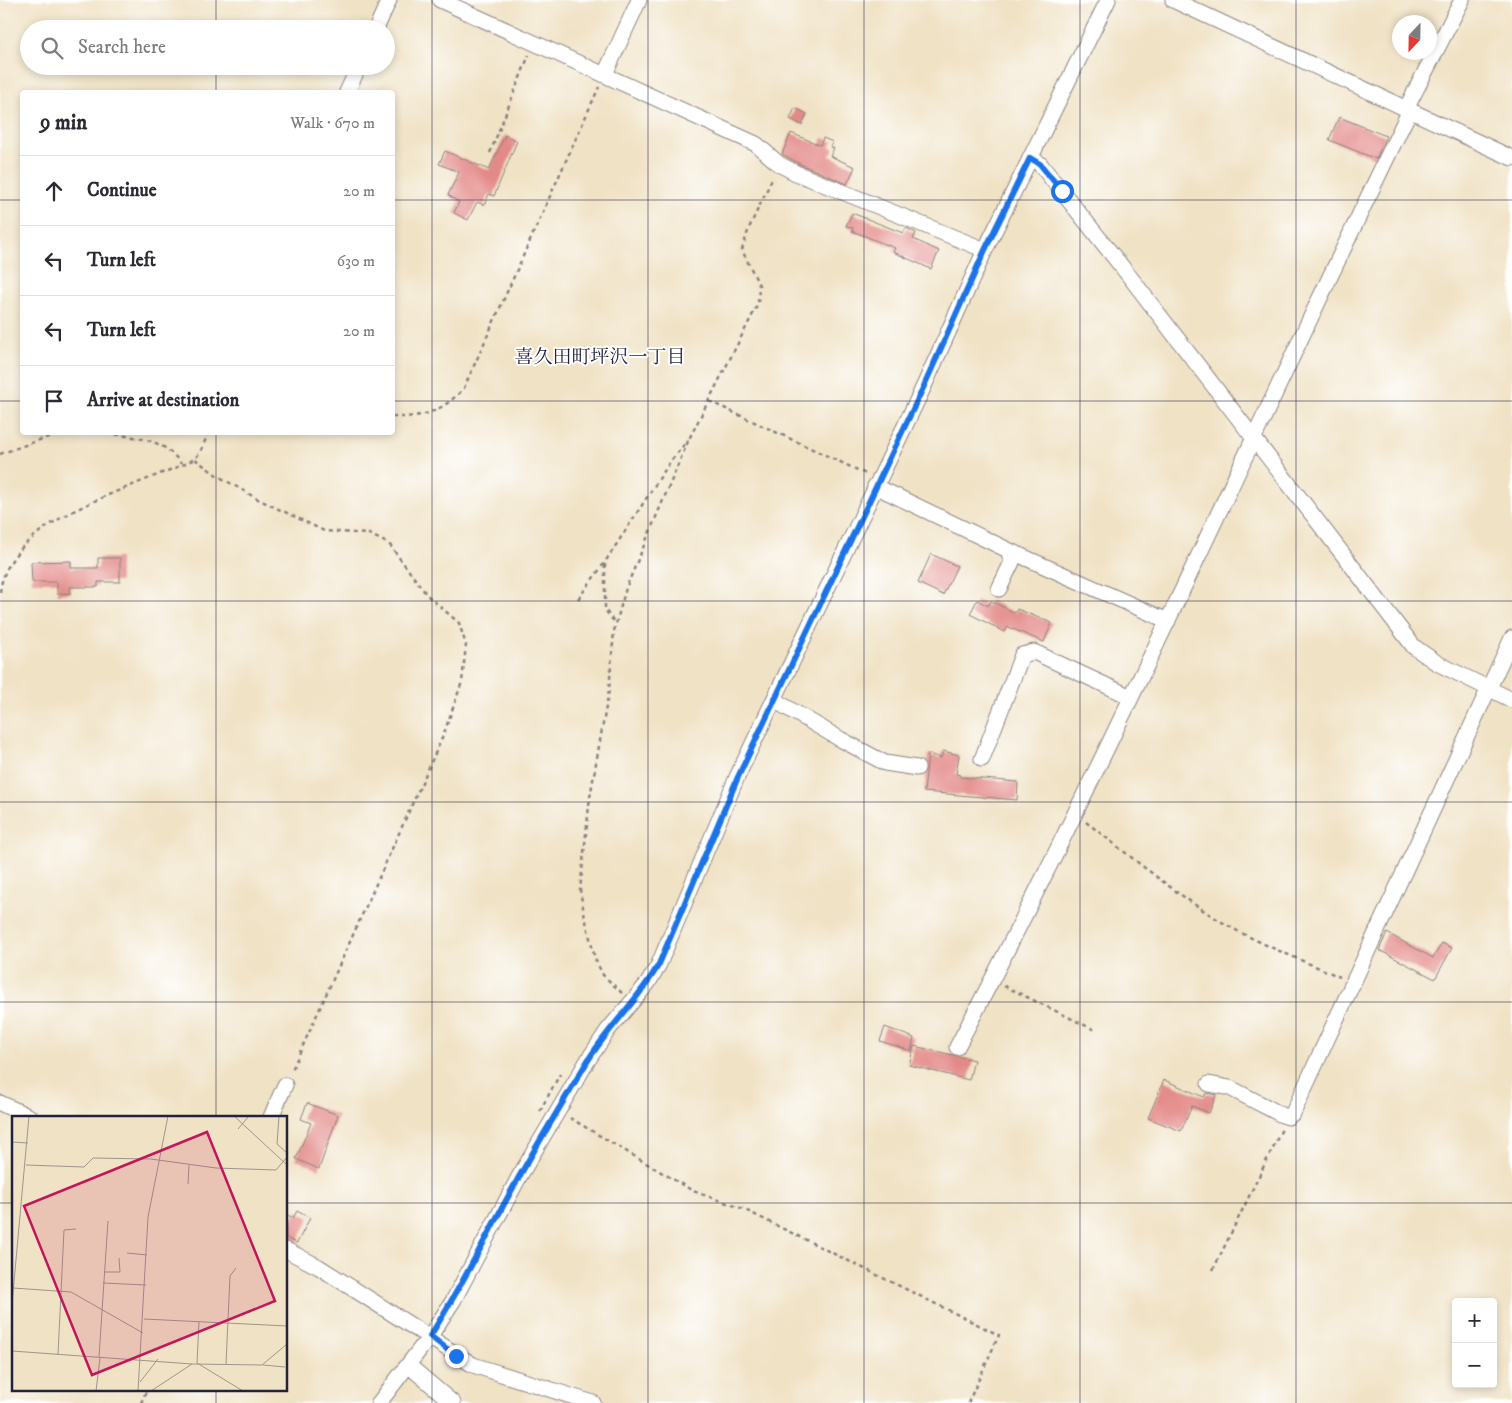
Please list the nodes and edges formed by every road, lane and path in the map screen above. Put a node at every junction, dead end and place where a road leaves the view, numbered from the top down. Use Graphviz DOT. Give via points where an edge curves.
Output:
graph roads {
  1 [pos="389,0"];
  2 [pos="440,0"];
  3 [pos="639,0"];
  4 [pos="1108,0"];
  5 [pos="1173,0"];
  6 [pos="1462,0"];
  7 [pos="380,20"];
  8 [pos="534,42"];
  9 [pos="605,74"];
  10 [pos="355,75"];
  11 [pos="348,90"];
  12 [pos="1408,110"];
  13 [pos="490,152"];
  14 [pos="1030,158"];
  15 [pos="1512,158"];
  16 [pos="778,164"];
  17 [pos="985,250"];
  18 [pos="709,401"];
  19 [pos="395,417"];
  20 [pos="54,435"];
  21 [pos="119,435"];
  22 [pos="207,435"];
  23 [pos="1254,438"];
  24 [pos="689,439"];
  25 [pos="0,454"];
  26 [pos="195,459"];
  27 [pos="181,465"];
  28 [pos="876,483"];
  29 [pos="1008,550"];
  30 [pos="605,562"];
  31 [pos="999,588"];
  32 [pos="0,592"];
  33 [pos="578,599"];
  34 [pos="1168,621"];
  35 [pos="616,624"];
  36 [pos="1512,638"];
  37 [pos="1488,688"];
  38 [pos="1131,696"];
  39 [pos="774,700"];
  40 [pos="1512,700"];
  41 [pos="982,759"];
  42 [pos="916,768"];
  43 [pos="1075,814"];
  44 [pos="1346,979"];
  45 [pos="992,980"];
  46 [pos="634,999"];
  47 [pos="1097,1031"];
  48 [pos="957,1047"];
  49 [pos="1209,1084"];
  50 [pos="286,1085"];
  51 [pos="0,1103"];
  52 [pos="558,1110"];
  53 [pos="28,1116"];
  54 [pos="271,1116"];
  55 [pos="1288,1116"];
  56 [pos="288,1251"];
  57 [pos="1213,1270"];
  58 [pos="430,1336"];
  59 [pos="408,1365"];
  60 [pos="147,1390"];
  61 [pos="141,1403"];
  62 [pos="379,1403"];
  63 [pos="453,1403"];
  64 [pos="593,1403"];
  65 [pos="968,1403"];
  1 -- 7 [label="street"];
  2 -- 8 [label="street"];
  3 -- 9 [label="street"];
  4 -- 14 [label="street"];
  5 -- 12 [label="street"];
  6 -- 12 [label="street"];
  8 -- 9 [label="street"];
  8 -- 13 [label="path"];
  9 -- 16 [label="street" via="756,144"];
  9 -- 19 [label="path" via="464,388 450,403 436,411"];
  10 -- 11 [label="street"];
  12 -- 15 [label="street"];
  12 -- 23 [label="street"];
  14 -- 17 [label="street"];
  14 -- 23 [label="street" via="1040,164 1062,191"];
  16 -- 17 [label="street"];
  16 -- 18 [label="path" via="742,250 759,285 758,304"];
  17 -- 28 [label="street"];
  18 -- 24 [label="path"];
  18 -- 28 [label="path"];
  20 -- 25 [label="path"];
  21 -- 27 [label="path" via="151,440 175,455"];
  22 -- 26 [label="path"];
  23 -- 34 [label="street"];
  23 -- 37 [label="street" via="1414,647 1437,663"];
  24 -- 30 [label="path" via="670,462"];
  24 -- 35 [label="path" via="626,588"];
  26 -- 27 [label="path"];
  26 -- 50 [label="path" via="256,498 324,531 370,534 389,544 427,595 459,623 466,645 462,682 443,736"];
  27 -- 32 [label="path" via="69,514 30,538 12,558 2,577"];
  28 -- 29 [label="street"];
  28 -- 39 [label="street"];
  29 -- 31 [label="street" via="1012,562"];
  29 -- 34 [label="street"];
  30 -- 33 [label="path"];
  30 -- 35 [label="path" via="604,610"];
  34 -- 38 [label="street"];
  35 -- 46 [label="path" via="609,690 590,797 580,890 596,959 614,986"];
  36 -- 37 [label="street"];
  37 -- 40 [label="street"];
  37 -- 55 [label="street" via="1293,1113"];
  38 -- 41 [label="street" via="1034,652 1022,655"];
  38 -- 43 [label="street"];
  39 -- 42 [label="street" via="885,762"];
  39 -- 46 [label="street" via="659,964"];
  43 -- 44 [label="path" via="1196,905 1231,927 1264,945"];
  43 -- 45 [label="street"];
  45 -- 47 [label="path"];
  45 -- 48 [label="street"];
  46 -- 52 [label="street" via="608,1030"];
  49 -- 55 [label="street" via="1230,1088"];
  50 -- 54 [label="street"];
  51 -- 53 [label="street"];
  52 -- 58 [label="street" via="453,1301"];
  52 -- 65 [label="path" via="693,1192 742,1208 999,1335"];
  55 -- 57 [label="path"];
  56 -- 58 [label="street"];
  58 -- 59 [label="street"];
  58 -- 64 [label="street" via="474,1365"];
  59 -- 62 [label="street"];
  59 -- 63 [label="street"];
  60 -- 61 [label="path"];
}
